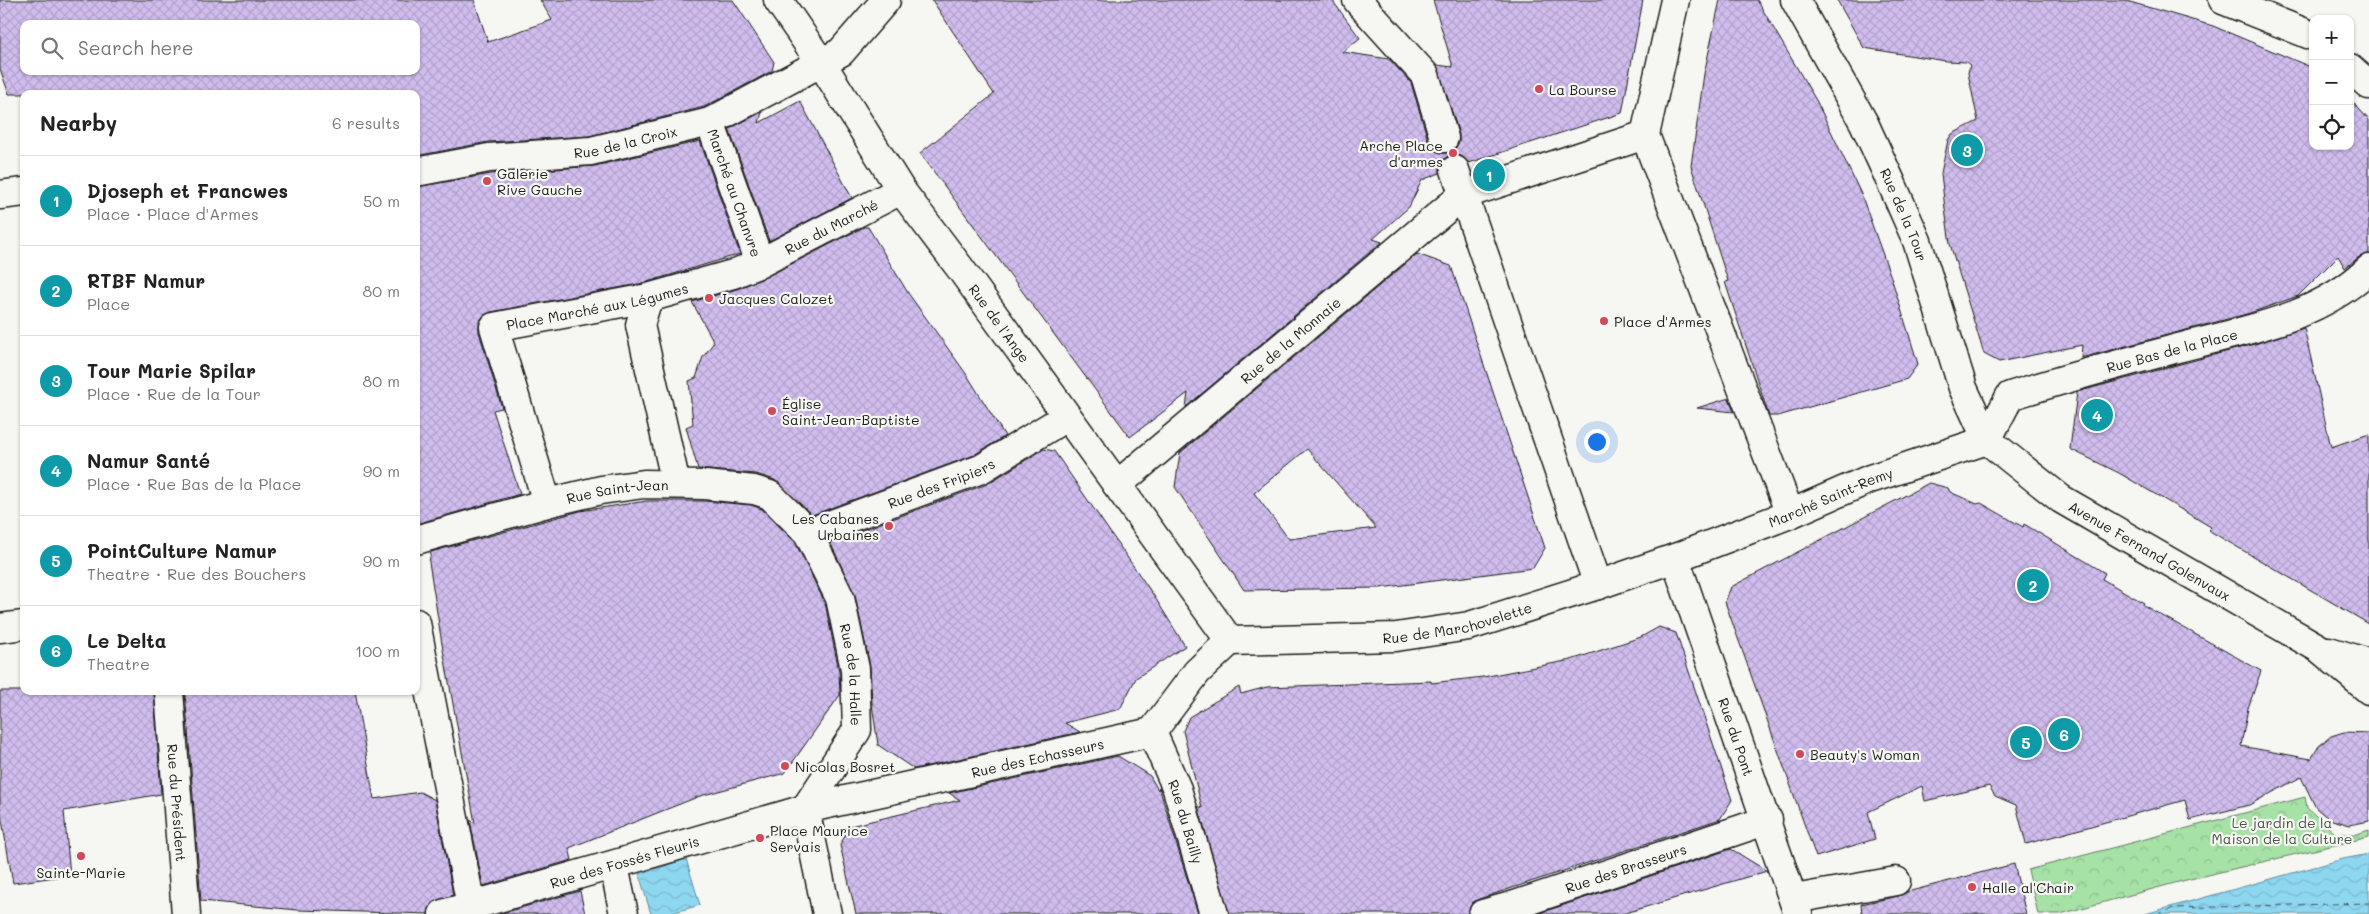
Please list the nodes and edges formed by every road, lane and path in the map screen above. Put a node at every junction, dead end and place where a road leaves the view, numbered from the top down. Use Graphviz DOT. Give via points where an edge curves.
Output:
graph roads {
  1 [pos="778,0"];
  2 [pos="886,0"];
  3 [pos="1357,0"];
  4 [pos="1675,0"];
  5 [pos="1795,0"];
  6 [pos="2223,0"];
  7 [pos="2309,34"];
  8 [pos="822,64"];
  9 [pos="2354,72"];
  10 [pos="2369,85"];
  11 [pos="710,122"];
  12 [pos="1647,128"];
  13 [pos="1444,138"];
  14 [pos="420,171"];
  15 [pos="904,177"];
  16 [pos="1459,182"];
  17 [pos="20,192"];
  18 [pos="0,195"];
  19 [pos="760,263"];
  20 [pos="2369,269"];
  21 [pos="648,298"];
  22 [pos="1066,416"];
  23 [pos="1987,440"];
  24 [pos="676,484"];
  25 [pos="1117,485"];
  26 [pos="547,503"];
  27 [pos="1790,514"];
  28 [pos="808,533"];
  29 [pos="420,539"];
  30 [pos="1675,558"];
  31 [pos="1598,585"];
  32 [pos="20,626"];
  33 [pos="0,628"];
  34 [pos="1230,641"];
  35 [pos="420,644"];
  36 [pos="2320,649"];
  37 [pos="2369,663"];
  38 [pos="2369,690"];
  39 [pos="169,695"];
  40 [pos="1152,732"];
  41 [pos="805,810"];
  42 [pos="1768,820"];
  43 [pos="614,866"];
  44 [pos="1896,881"];
  45 [pos="471,906"];
  46 [pos="1796,906"];
  47 [pos="186,914"];
  48 [pos="443,914"];
  49 [pos="624,914"];
  50 [pos="827,914"];
  51 [pos="1214,914"];
  52 [pos="1483,914"];
  1 -- 8 [label="street, Rue de l'Ange"];
  2 -- 8 [label="street, Rue de la Croix" via="841,52"];
  3 -- 13 [label="street" via="1425,75"];
  4 -- 12 [label="street"];
  5 -- 23 [label="street, Rue de la Tour" via="1864,123 1917,241 1963,388"];
  6 -- 7 [label="street"];
  8 -- 11 [label="street, Rue de la Croix"];
  8 -- 15 [label="street, Rue de l'Ange"];
  9 -- 10 [label="street"];
  11 -- 14 [label="street, Rue de la Croix" via="591,151 489,158"];
  11 -- 19 [label="street, Marché au Chanvre"];
  12 -- 16 [label="street"];
  12 -- 27 [label="street"];
  15 -- 19 [label="street, Rue du Marché"];
  15 -- 22 [label="street, Rue de l'Ange" via="960,268"];
  16 -- 25 [label="street, Rue de la Monnaie"];
  16 -- 31 [label="street"];
  17 -- 18 [label="street"];
  19 -- 21 [label="street, Place Marché aux Légumes"];
  20 -- 23 [label="street, Rue Bas de la Place" via="2332,298 2286,319 2010,396"];
  21 -- 24 [label="street" via="640,324"];
  21 -- 26 [label="street, Place Marché aux Légumes" via="494,327"];
  22 -- 25 [label="street, Rue de l'Ange"];
  22 -- 28 [label="street, Rue des Fripiers" via="981,469"];
  23 -- 27 [label="street, Marché Saint-Remy" via="1870,479"];
  23 -- 36 [label="street, Avenue Fernand Golenvaux" via="2061,500"];
  24 -- 26 [label="street, Rue Saint-Jean" via="644,484 601,490"];
  24 -- 28 [label="street, Rue Saint-Jean" via="754,490 770,495"];
  25 -- 34 [label="street, Rue de l'Ange"];
  26 -- 29 [label="street, Rue Saint-Jean"];
  27 -- 30 [label="street, Marché Saint-Remy"];
  28 -- 41 [label="street, Rue de la Halle" via="840,598 855,669 857,730"];
  30 -- 31 [label="street, Rue de Marchovelette"];
  30 -- 42 [label="street, Rue du Pont"];
  31 -- 34 [label="street, Rue de Marchovelette" via="1469,626 1423,633 1396,637"];
  32 -- 33 [label="street"];
  34 -- 40 [label="street" via="1197,672"];
  35 -- 45 [label="street"];
  36 -- 37 [label="street, Avenue Fernand Golenvaux"];
  36 -- 38 [label="street, Avenue Fernand Golenvaux"];
  39 -- 47 [label="street, Rue du Président"];
  40 -- 41 [label="street, Rue des Echasseurs"];
  40 -- 51 [label="street, Rue du Bailly" via="1177,789"];
  41 -- 43 [label="street, Rue des Fossés Fleuris"];
  41 -- 50 [label="street"];
  42 -- 46 [label="street, Rue du Pont"];
  42 -- 52 [label="street, Rue des Brasseurs"];
  43 -- 45 [label="street, Rue des Fossés Fleuris"];
  43 -- 49 [label="street"];
  44 -- 46 [label="street"];
  45 -- 48 [label="street, Rue des Fossés Fleuris"];
}
